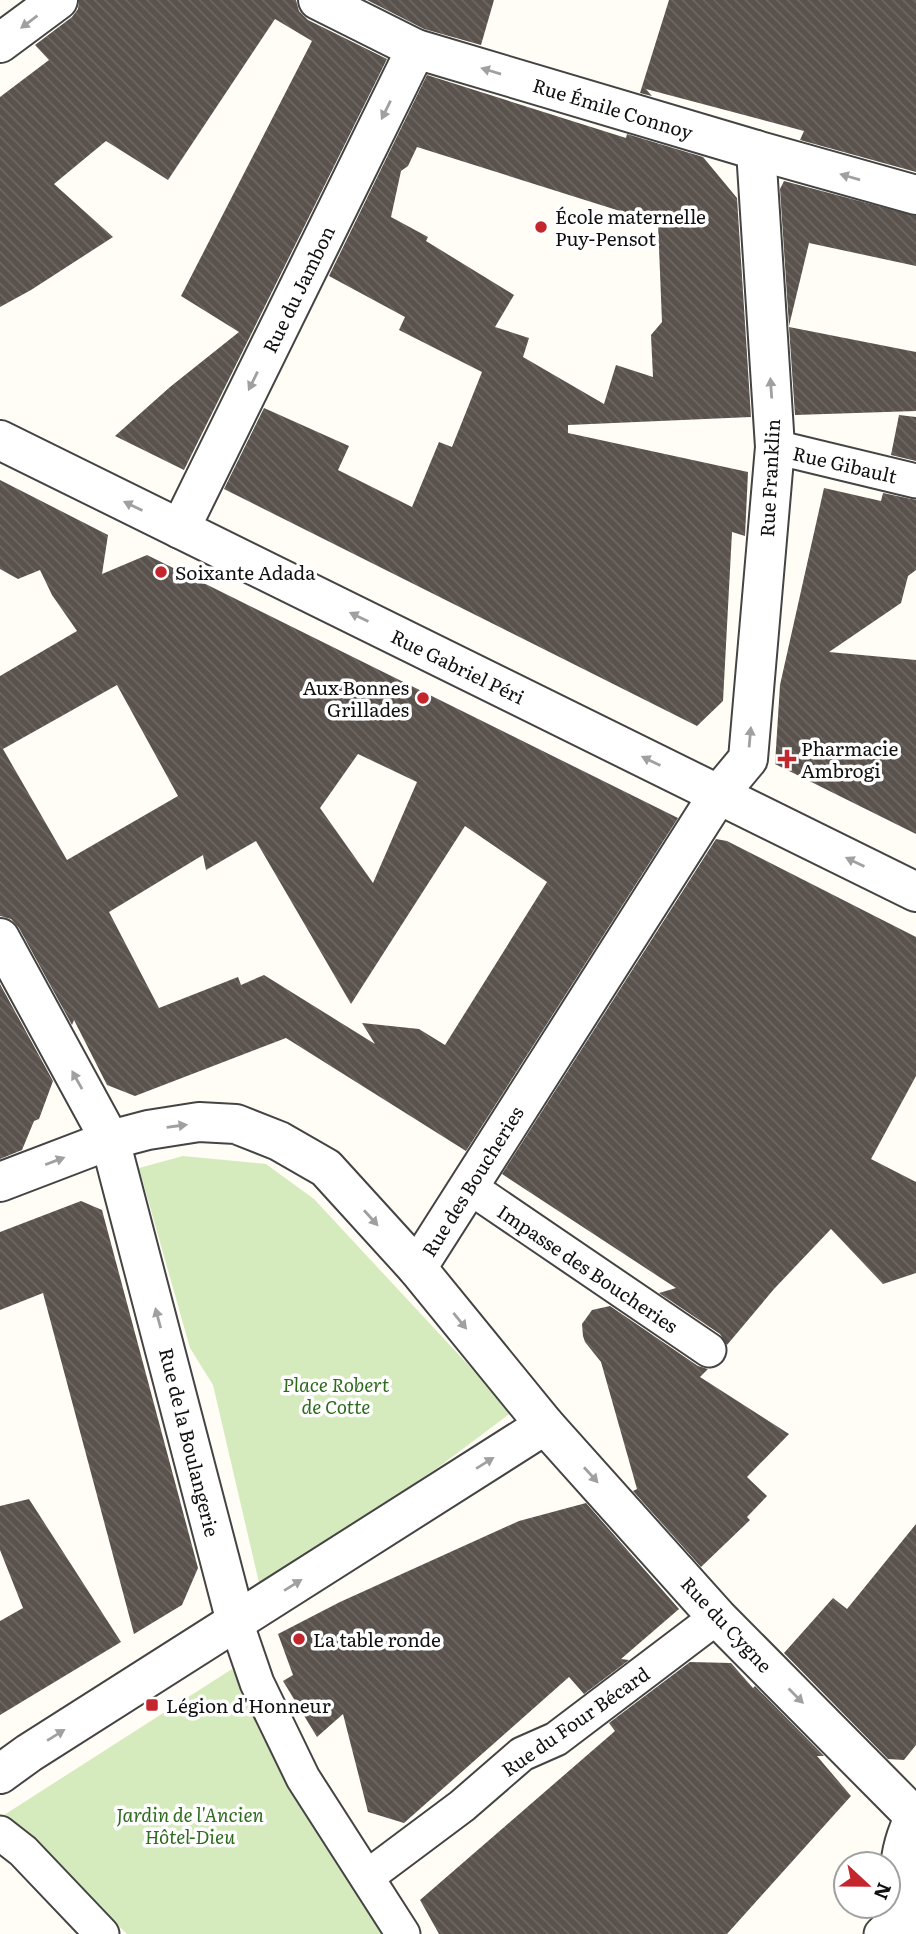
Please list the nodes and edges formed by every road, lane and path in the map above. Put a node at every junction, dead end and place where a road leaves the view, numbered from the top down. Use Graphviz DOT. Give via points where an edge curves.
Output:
graph roads {
  1 [pos="58,0"];
  2 [pos="318,0"];
  3 [pos="0,43"];
  4 [pos="416,49"];
  5 [pos="756,150"];
  6 [pos="916,195"];
  7 [pos="0,440"];
  8 [pos="775,447"];
  9 [pos="916,481"];
  10 [pos="180,529"];
  11 [pos="718,795"];
  12 [pos="916,892"];
  13 [pos="0,939"];
  14 [pos="110,1140"];
  15 [pos="0,1182"];
  16 [pos="468,1186"];
  17 [pos="417,1268"];
  18 [pos="709,1350"];
  19 [pos="545,1424"];
  20 [pos="717,1617"];
  21 [pos="236,1622"];
  22 [pos="0,1774"];
  23 [pos="915,1815"];
  24 [pos="0,1833"];
  25 [pos="367,1877"];
  26 [pos="900,1924"];
  27 [pos="102,1934"];
  28 [pos="403,1934"];
  1 -- 3 [label="street, one-way"];
  2 -- 4 [label="street, Rue Émile Connoy"];
  5 -- 4 [label="street, Rue Émile Connoy, one-way"];
  4 -- 10 [label="street, Rue du Jambon, one-way"];
  6 -- 5 [label="street, Rue Émile Connoy, one-way"];
  8 -- 5 [label="street, Rue Franklin, one-way"];
  10 -- 7 [label="street, Rue Gabriel Péri, one-way"];
  8 -- 9 [label="street, Rue Gibault"];
  11 -- 8 [label="street, Rue Franklin, one-way" via="748,759"];
  11 -- 10 [label="street, Rue Gabriel Péri, one-way"];
  12 -- 11 [label="street, Rue Gabriel Péri, one-way"];
  11 -- 16 [label="street, Rue des Boucheries"];
  14 -- 13 [label="street, Rue de la Boulangerie, one-way"];
  15 -- 14 [label="street, Rue des Boucheries, one-way"];
  14 -- 17 [label="street, Rue des Boucheries, one-way" via="199,1122 236,1124 279,1141 326,1168"];
  21 -- 14 [label="street, Rue de la Boulangerie, one-way"];
  16 -- 17 [label="street, Rue des Boucheries"];
  16 -- 18 [label="street, Impasse des Boucheries"];
  17 -- 19 [label="street, Rue du Cygne, one-way"];
  19 -- 20 [label="street, Rue du Cygne, one-way"];
  21 -- 19 [label="street, one-way"];
  20 -- 23 [label="street, Rue du Cygne, one-way"];
  20 -- 25 [label="street, Rue du Four Bécard" via="556,1739 522,1754"];
  22 -- 21 [label="street, one-way"];
  21 -- 25 [label="street, Rue de la Boulangerie" via="257,1683 303,1778"];
  23 -- 26 [label="street" via="898,1864"];
  24 -- 27 [label="street"];
  25 -- 28 [label="street, Rue de la Boulangerie"];
}
